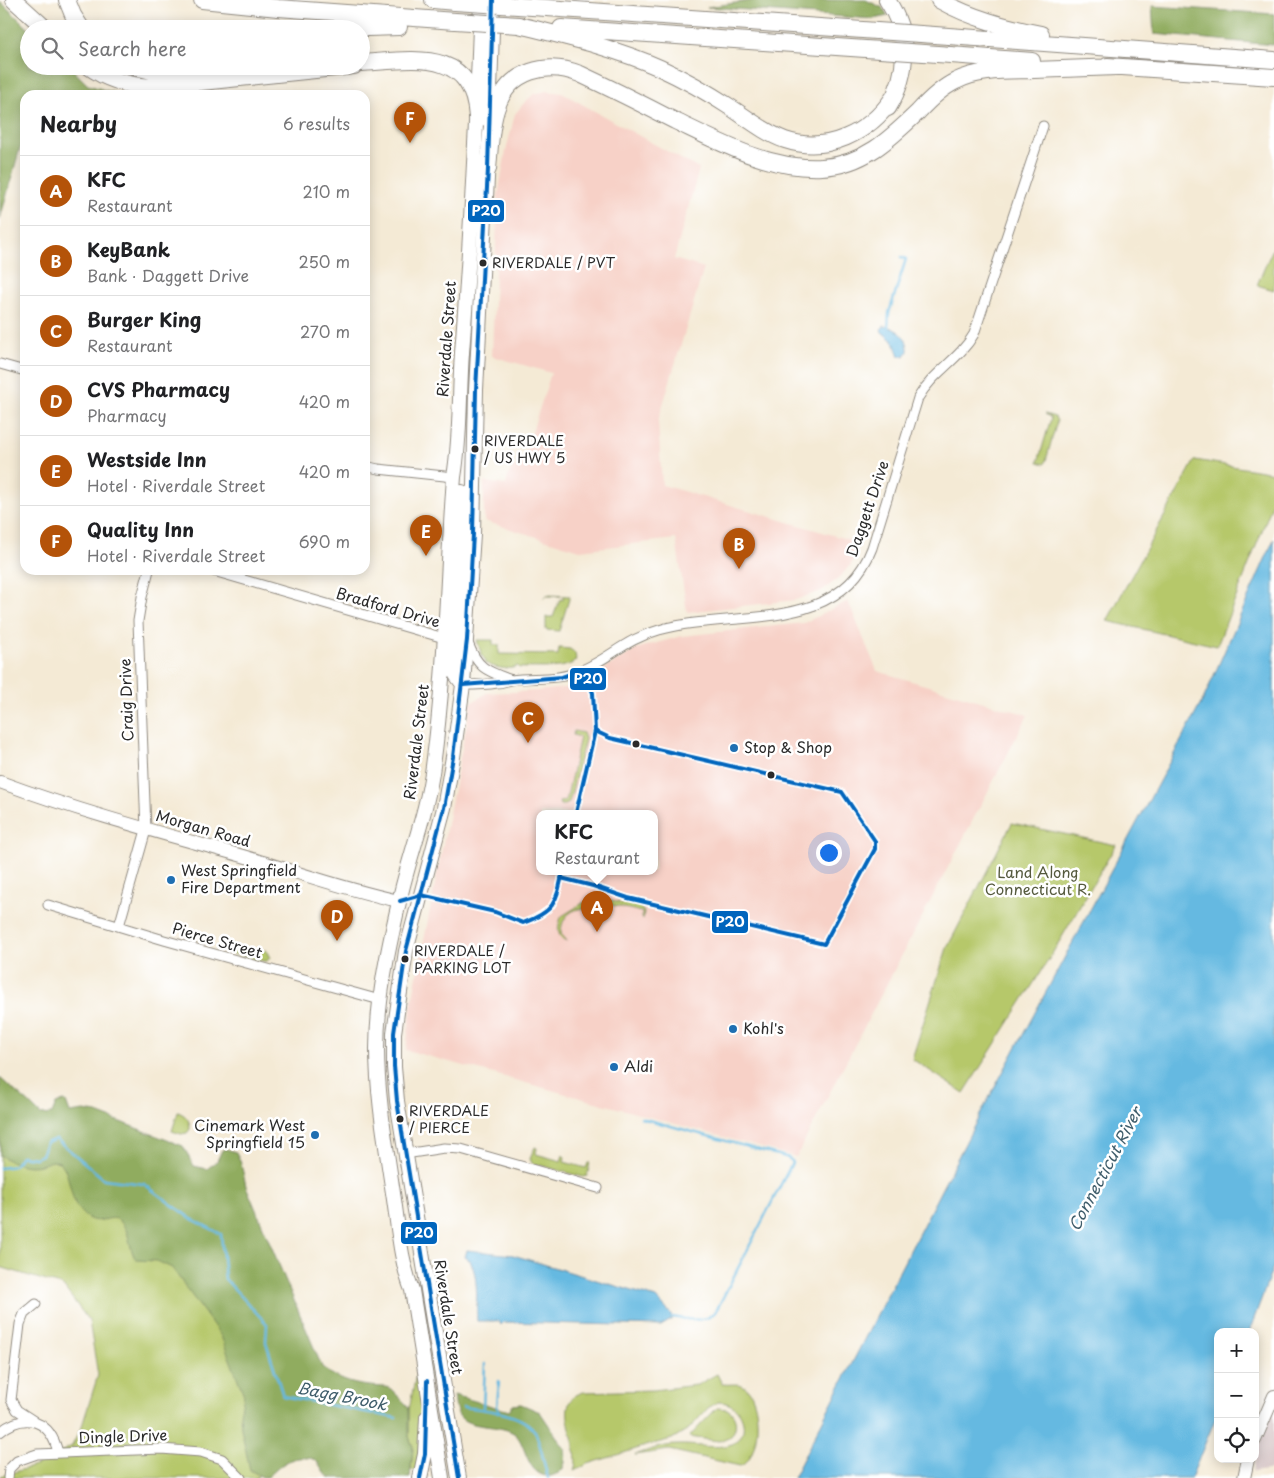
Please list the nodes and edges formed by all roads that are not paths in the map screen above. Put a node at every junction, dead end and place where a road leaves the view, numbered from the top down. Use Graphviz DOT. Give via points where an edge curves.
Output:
graph roads {
  1 [pos="14,0"];
  2 [pos="67,0"];
  3 [pos="202,0"];
  4 [pos="433,0"];
  5 [pos="481,0"];
  6 [pos="494,0"];
  7 [pos="547,0"];
  8 [pos="887,0"];
  9 [pos="939,0"];
  10 [pos="453,1"];
  11 [pos="518,6"];
  12 [pos="36,20"];
  13 [pos="76,20"];
  14 [pos="455,20"];
  15 [pos="519,25"];
  16 [pos="370,28"];
  17 [pos="1112,48"];
  18 [pos="1268,60"];
  19 [pos="370,63"];
  20 [pos="1117,67"];
  21 [pos="102,75"];
  22 [pos="268,75"];
  23 [pos="1268,77"];
  24 [pos="893,98"];
  25 [pos="477,117"];
  26 [pos="1043,126"];
  27 [pos="704,134"];
  28 [pos="488,169"];
  29 [pos="0,364"];
  30 [pos="20,370"];
  31 [pos="458,454"];
  32 [pos="370,467"];
  33 [pos="454,477"];
  34 [pos="148,575"];
  35 [pos="227,575"];
  36 [pos="444,638"];
  37 [pos="467,640"];
  38 [pos="511,680"];
  39 [pos="463,685"];
  40 [pos="440,704"];
  41 [pos="0,782"];
  42 [pos="146,830"];
  43 [pos="421,895"];
  44 [pos="399,901"];
  45 [pos="48,905"];
  46 [pos="418,909"];
  47 [pos="120,926"];
  48 [pos="380,1000"];
  49 [pos="405,1154"];
  50 [pos="391,1176"];
  51 [pos="598,1188"];
  52 [pos="422,1258"];
  53 [pos="36,1304"];
  54 [pos="428,1389"];
  55 [pos="1274,1396"];
  56 [pos="34,1421"];
  57 [pos="1259,1431"];
  58 [pos="0,1432"];
  59 [pos="58,1453"];
  60 [pos="1247,1463"];
  61 [pos="8,1478"];
  62 [pos="241,1478"];
  63 [pos="420,1478"];
  64 [pos="442,1478"];
  65 [pos="459,1478"];
  66 [pos="1244,1478"];
  1 -- 12 [label="highway"];
  2 -- 13 [label="highway"];
  3 -- 14 [label="highway"];
  4 -- 10 [label="highway"];
  5 -- 25 [label="main road, Riverdale Street"];
  6 -- 28 [label="main road, Riverdale Street"];
  7 -- 11 [label="highway"];
  8 -- 24 [label="highway" via="899,22 904,43 900,84"];
  9 -- 17 [label="highway" via="996,24"];
  10 -- 11 [label="highway, bridge"];
  11 -- 17 [label="highway, bridge"];
  14 -- 15 [label="highway, bridge"];
  14 -- 16 [label="highway" via="421,27"];
  15 -- 20 [label="highway, bridge"];
  15 -- 24 [label="highway" via="646,62 710,94 771,134 800,143 823,144 850,136 874,121"];
  17 -- 18 [label="highway"];
  19 -- 25 [label="highway" via="434,62 451,68 472,90"];
  20 -- 23 [label="highway"];
  20 -- 27 [label="highway" via="1001,71 966,77 939,92 877,148 858,159 836,165 807,167 776,162"];
  21 -- 22 [label="highway" via="123,83 153,87"];
  24 -- 27 [label="highway" via="865,135 847,147 821,155 788,156 757,152"];
  25 -- 31 [label="main road, Riverdale Street" via="459,386"];
  26 -- 38 [label="street, Daggett Drive" via="974,334 966,347 918,398 872,548 851,582 810,608 664,628 633,639 573,674"];
  27 -- 28 [label="highway" via="580,74 560,68 544,68 522,76 501,98 494,116"];
  28 -- 37 [label="main road, Riverdale Street"];
  29 -- 30 [label="street"];
  31 -- 33 [label="main road, Riverdale Street"];
  31 -- 39 [label="main road" via="462,480 460,589 454,663 456,675"];
  32 -- 33 [label="street"];
  33 -- 36 [label="main road, Riverdale Street"];
  34 -- 42 [label="street, Craig Drive" via="138,621"];
  35 -- 36 [label="street, Bradford Drive"];
  36 -- 40 [label="main road, Riverdale Street"];
  37 -- 38 [label="street" via="472,654 486,671"];
  37 -- 39 [label="main road, Riverdale Street"];
  38 -- 39 [label="street, Daggett Drive"];
  39 -- 40 [label="main road"];
  39 -- 43 [label="main road, Riverdale Street" via="444,808"];
  40 -- 44 [label="main road, Riverdale Street" via="425,811"];
  41 -- 42 [label="main road, Morgan Road"];
  42 -- 44 [label="main road, Morgan Road"];
  42 -- 47 [label="street, Craig Drive"];
  43 -- 44 [label="main road"];
  43 -- 46 [label="main road, Riverdale Street"];
  44 -- 46 [label="main road"];
  44 -- 48 [label="main road, Riverdale Street"];
  45 -- 47 [label="street, Pierce Street"];
  46 -- 49 [label="main road, Riverdale Street" via="406,951 394,1033 397,1101"];
  47 -- 48 [label="street, Pierce Street"];
  48 -- 50 [label="main road, Riverdale Street" via="379,1088"];
  49 -- 51 [label="street" via="444,1148 461,1149"];
  49 -- 52 [label="main road, Riverdale Street"];
  50 -- 52 [label="main road" via="400,1197 411,1263 420,1265"];
  50 -- 54 [label="main road, Riverdale Street"];
  52 -- 65 [label="main road, Riverdale Street"];
  53 -- 56 [label="street" via="24,1314 20,1324 11,1400 17,1410"];
  54 -- 63 [label="main road" via="426,1454"];
  54 -- 64 [label="main road, Riverdale Street"];
  55 -- 57 [label="main road"];
  56 -- 58 [label="street" via="18,1423"];
  56 -- 59 [label="street" via="47,1429 55,1440"];
  59 -- 61 [label="street, Dingle Drive" via="37,1454 17,1461 9,1469"];
  59 -- 62 [label="street, Dingle Drive" via="161,1449 201,1452 222,1459"];
  60 -- 66 [label="main road"];
}
